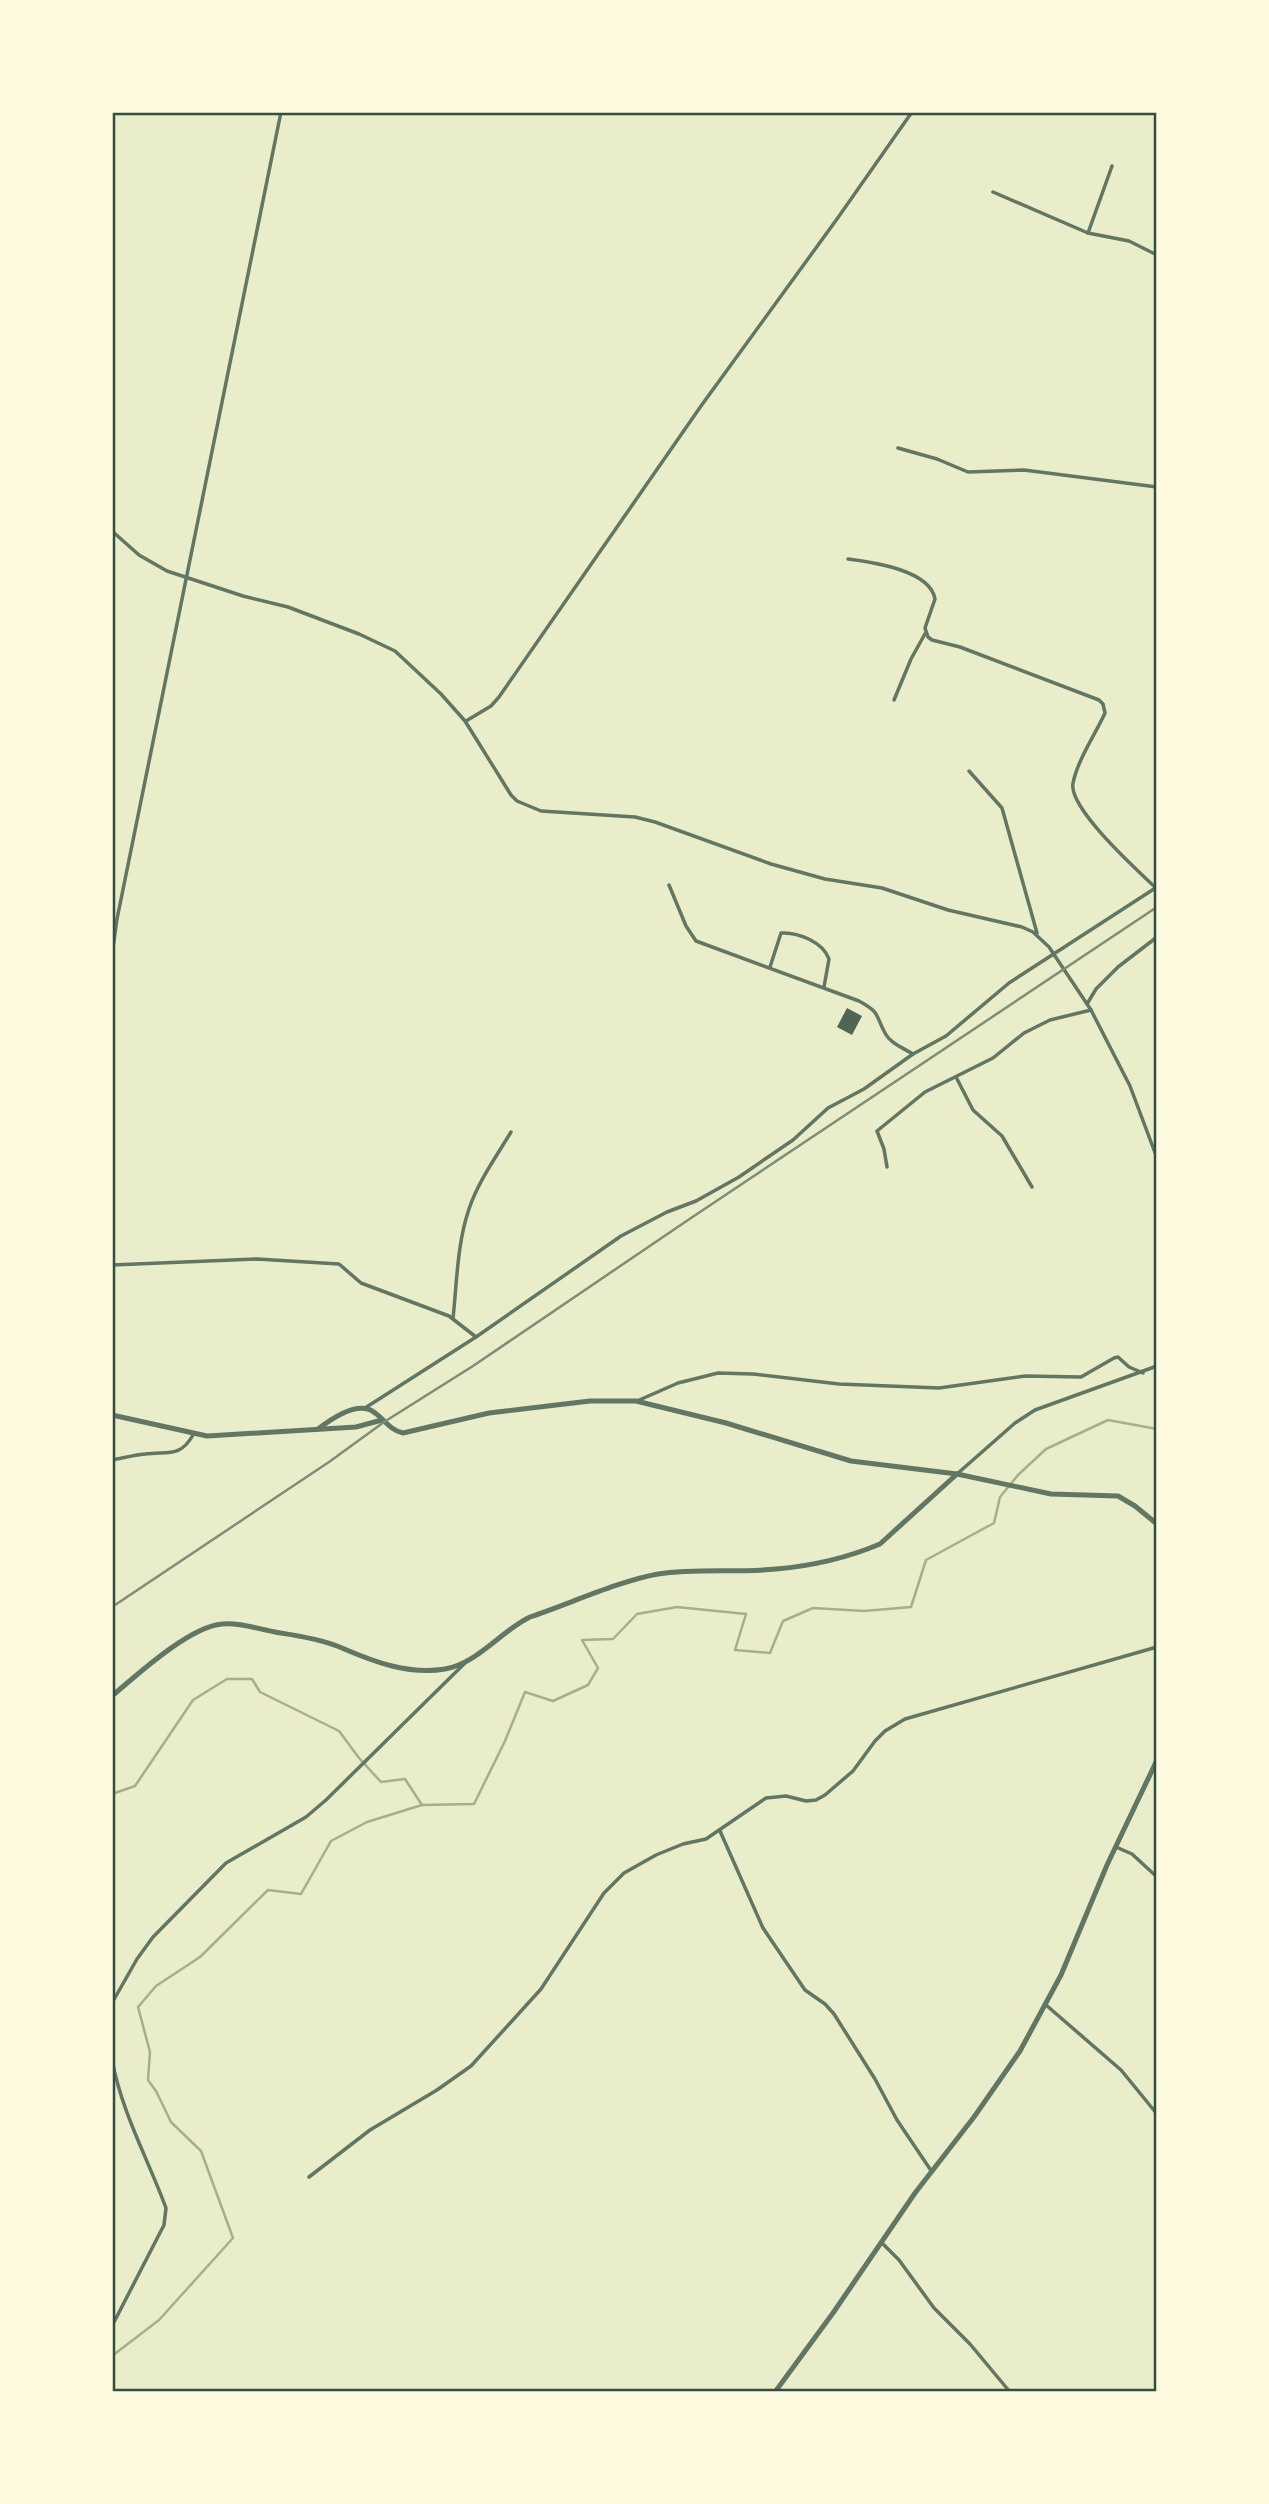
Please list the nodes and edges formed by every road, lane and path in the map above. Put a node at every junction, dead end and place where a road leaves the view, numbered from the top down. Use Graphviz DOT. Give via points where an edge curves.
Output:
graph roads {
  1 [pos="281,112"];
  2 [pos="912,112"];
  3 [pos="1112,166"];
  4 [pos="993,192"];
  5 [pos="1088,233"];
  6 [pos="1157,255"];
  7 [pos="898,448"];
  8 [pos="1157,487"];
  9 [pos="112,531"];
  10 [pos="848,559"];
  11 [pos="187,576"];
  12 [pos="926,632"];
  13 [pos="894,700"];
  14 [pos="465,721"];
  15 [pos="969,771"];
  16 [pos="669,884"];
  17 [pos="1156,888"];
  18 [pos="1038,935"];
  19 [pos="1157,937"];
  20 [pos="1054,954"];
  21 [pos="769,968"];
  22 [pos="824,987"];
  23 [pos="112,996"];
  24 [pos="1087,1004"];
  25 [pos="1091,1010"];
  26 [pos="913,1054"];
  27 [pos="956,1077"];
  28 [pos="511,1132"];
  29 [pos="1157,1158"];
  30 [pos="887,1167"];
  31 [pos="1032,1186"];
  32 [pos="112,1265"];
  33 [pos="453,1318"];
  34 [pos="476,1337"];
  35 [pos="1157,1366"];
  36 [pos="1143,1373"];
  37 [pos="636,1401"];
  38 [pos="365,1408"];
  39 [pos="112,1415"];
  40 [pos="382,1420"];
  41 [pos="318,1429"];
  42 [pos="193,1435"];
  43 [pos="112,1460"];
  44 [pos="957,1474"];
  45 [pos="1157,1524"];
  46 [pos="1157,1647"];
  47 [pos="466,1662"];
  48 [pos="112,1696"];
  49 [pos="1157,1760"];
  50 [pos="720,1831"];
  51 [pos="1116,1847"];
  52 [pos="1157,1877"];
  53 [pos="112,2003"];
  54 [pos="1046,2005"];
  55 [pos="112,2059"];
  56 [pos="1157,2114"];
  57 [pos="932,2172"];
  58 [pos="309,2177"];
  59 [pos="881,2242"];
  60 [pos="112,2326"];
  61 [pos="775,2392"];
  62 [pos="1010,2392"];
  1 -- 11 [label="street"];
  2 -- 14 [label="street" via="499,697"];
  3 -- 5 [label="street"];
  4 -- 5 [label="street"];
  5 -- 6 [label="street" via="1129,241"];
  7 -- 8 [label="street" via="968,472 1024,470"];
  9 -- 11 [label="street" via="153,564"];
  10 -- 12 [label="street" via="887,566 929,585 935,599"];
  11 -- 14 [label="street" via="288,607 384,645 420,673"];
  11 -- 23 [label="street" via="117,919"];
  12 -- 13 [label="street"];
  12 -- 17 [label="street" via="932,640 1104,704 1105,713 1072,784 1072,796"];
  14 -- 18 [label="street" via="503,783 517,801 529,807 558,814 645,819 771,864 882,888"];
  15 -- 18 [label="street" via="1002,808"];
  16 -- 21 [label="street" via="696,941"];
  17 -- 20 [label="street"];
  18 -- 20 [label="street"];
  19 -- 24 [label="street" via="1118,967"];
  20 -- 24 [label="street"];
  20 -- 26 [label="street" via="1009,982 946,1036"];
  21 -- 22 [label="street"];
  21 -- 22 [label="street" via="781,933 793,934 826,950"];
  22 -- 26 [label="street" via="869,1006 892,1042"];
  24 -- 25 [label="street"];
  25 -- 27 [label="street" via="1037,1026 993,1058"];
  25 -- 29 [label="street" via="1130,1086"];
  26 -- 34 [label="street" via="828,1108 793,1140 740,1177 621,1236"];
  27 -- 30 [label="street" via="925,1092 878,1128"];
  27 -- 31 [label="street" via="972,1110 1002,1136"];
  28 -- 33 [label="street" via="469,1209"];
  32 -- 33 [label="street" via="257,1259 339,1264 361,1283"];
  33 -- 34 [label="street"];
  34 -- 38 [label="street"];
  35 -- 36 [label="street"];
  36 -- 37 [label="street" via="1118,1357 1081,1377 1025,1376 910,1389 718,1373"];
  36 -- 44 [label="street" via="1035,1410"];
  37 -- 40 [label="street" via="590,1401 489,1413 406,1433"];
  37 -- 44 [label="street" via="850,1461"];
  38 -- 40 [label="street"];
  38 -- 41 [label="street"];
  39 -- 42 [label="street"];
  40 -- 41 [label="street"];
  41 -- 42 [label="street"];
  42 -- 43 [label="street" via="188,1445 176,1452"];
  44 -- 45 [label="street" via="1051,1494 1118,1496"];
  44 -- 47 [label="street" via="880,1544 865,1550 775,1569 682,1571 645,1577 530,1617"];
  46 -- 50 [label="street" via="905,1719 875,1741 853,1771 825,1795 806,1801 766,1798"];
  47 -- 48 [label="street" via="444,1669 412,1669 375,1662 324,1642 221,1624 180,1643"];
  47 -- 53 [label="street" via="327,1800 226,1863 153,1937"];
  49 -- 51 [label="street"];
  50 -- 57 [label="street" via="762,1928 805,1990 834,2014"];
  50 -- 58 [label="street" via="656,1855 624,1873 604,1893 541,1989 479,2058 437,2090 370,2130"];
  51 -- 52 [label="street" via="1132,1854"];
  51 -- 54 [label="street"];
  54 -- 56 [label="street" via="1121,2070"];
  54 -- 57 [label="street" via="1005,2073"];
  55 -- 60 [label="street" via="128,2115 167,2215"];
  57 -- 59 [label="street"];
  59 -- 61 [label="street"];
  59 -- 62 [label="street"];
}
